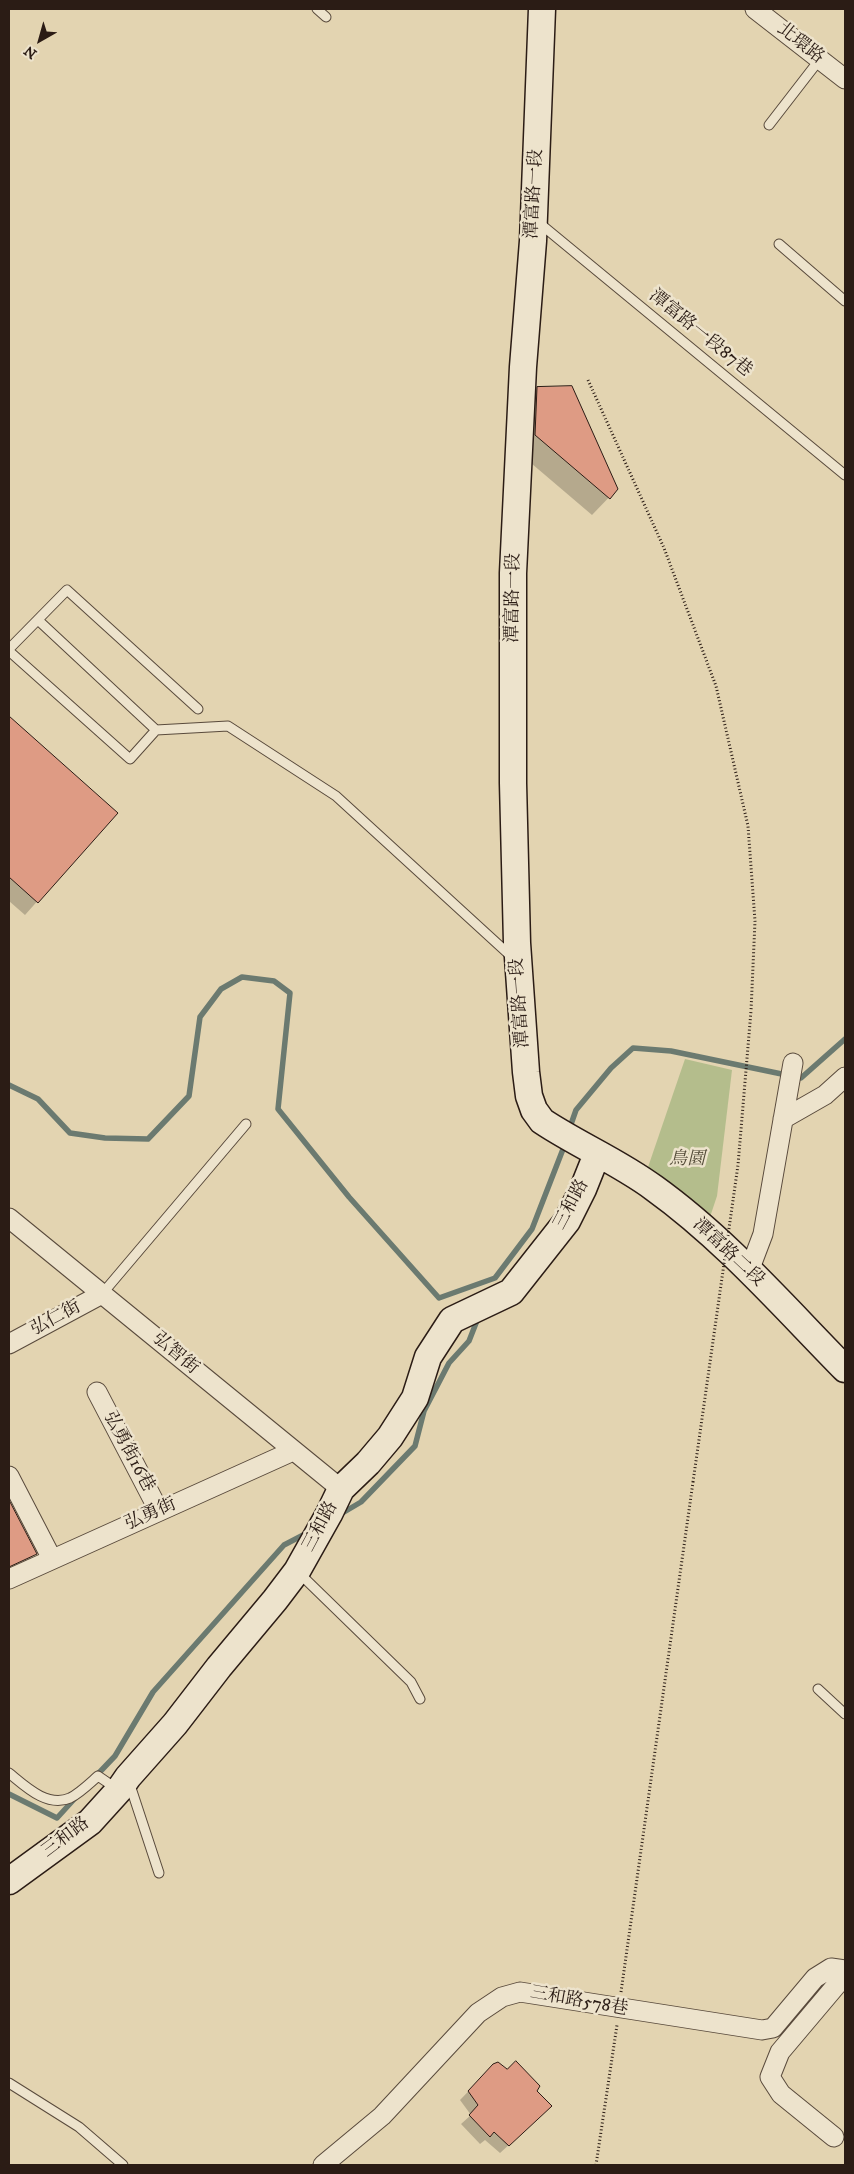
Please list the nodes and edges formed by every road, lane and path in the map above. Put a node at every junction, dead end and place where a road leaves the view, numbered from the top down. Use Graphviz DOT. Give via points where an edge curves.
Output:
graph roads {
  1 [pos="317,9"];
  2 [pos="542,9"];
  3 [pos="755,9"];
  4 [pos="326,17"];
  5 [pos="820,59"];
  6 [pos="845,79"];
  7 [pos="769,125"];
  8 [pos="534,219"];
  9 [pos="779,244"];
  10 [pos="845,301"];
  11 [pos="588,380"];
  12 [pos="845,475"];
  13 [pos="38,620"];
  14 [pos="9,650"];
  15 [pos="198,709"];
  16 [pos="156,730"];
  17 [pos="518,963"];
  18 [pos="792,1066"];
  19 [pos="845,1077"];
  20 [pos="785,1110"];
  21 [pos="246,1124"];
  22 [pos="589,1150"];
  23 [pos="9,1218"];
  24 [pos="749,1271"];
  25 [pos="102,1294"];
  26 [pos="9,1344"];
  27 [pos="845,1368"];
  28 [pos="97,1392"];
  29 [pos="293,1451"];
  30 [pos="9,1476"];
  31 [pos="341,1489"];
  32 [pos="159,1511"];
  33 [pos="52,1560"];
  34 [pos="297,1570"];
  35 [pos="9,1579"];
  36 [pos="818,1689"];
  37 [pos="420,1699"];
  38 [pos="845,1714"];
  39 [pos="9,1773"];
  40 [pos="124,1783"];
  41 [pos="159,1873"];
  42 [pos="9,1881"];
  43 [pos="845,1970"];
  44 [pos="845,1975"];
  45 [pos="619,2009"];
  46 [pos="9,2083"];
  47 [pos="834,2137"];
  48 [pos="123,2165"];
  49 [pos="323,2165"];
  50 [pos="596,2165"];
  1 -- 4 [label="lane"];
  2 -- 8 [label="street, 潭富路一段"];
  3 -- 5 [label="street, 北環路"];
  5 -- 6 [label="street, 北環路"];
  5 -- 7 [label="lane"];
  8 -- 12 [label="lane, 潭富路一段87巷"];
  8 -- 17 [label="street, 潭富路一段" via="513,574 513,783"];
  9 -- 10 [label="lane"];
  11 -- 45 [label="path, bridge" via="664,548 716,686 748,826 755,921 738,1165"];
  13 -- 14 [label="lane"];
  13 -- 15 [label="lane" via="67,590"];
  13 -- 16 [label="lane"];
  14 -- 16 [label="lane" via="130,759"];
  16 -- 17 [label="lane" via="228,726 336,796"];
  17 -- 22 [label="street, 潭富路一段" via="529,1096 534,1110 542,1122"];
  18 -- 20 [label="street"];
  19 -- 20 [label="street" via="825,1095"];
  20 -- 24 [label="street" via="763,1234"];
  21 -- 25 [label="lane"];
  22 -- 24 [label="street, 潭富路二段" via="653,1187"];
  22 -- 31 [label="street, 三和路" via="583,1188 567,1221 511,1292 452,1320 428,1357 415,1398 390,1437"];
  23 -- 25 [label="street, 弘智街"];
  24 -- 27 [label="street, 潭富路二段"];
  25 -- 26 [label="street, 弘仁街"];
  25 -- 29 [label="street, 弘智街"];
  28 -- 32 [label="street, 弘勇街16巷"];
  29 -- 31 [label="street, 弘智街"];
  29 -- 32 [label="street, 弘勇街"];
  30 -- 33 [label="street"];
  31 -- 34 [label="street, 三和路"];
  32 -- 33 [label="street, 弘勇街"];
  33 -- 35 [label="street, 弘勇街"];
  34 -- 37 [label="lane" via="412,1682"];
  34 -- 40 [label="street, 三和路"];
  36 -- 38 [label="lane"];
  39 -- 40 [label="lane" via="33,1793 52,1800 70,1798 98,1776"];
  40 -- 41 [label="lane"];
  40 -- 42 [label="street, 三和路" via="90,1822"];
  43 -- 45 [label="street, 三和路578巷" via="831,1968 815,1978 773,2028 762,2030"];
  44 -- 47 [label="street" via="780,2052 770,2077 781,2094"];
  45 -- 49 [label="street, 三和路578巷" via="520,1992 502,1997 478,2013 382,2116"];
  45 -- 50 [label="path"];
  46 -- 48 [label="lane" via="79,2127"];
}
